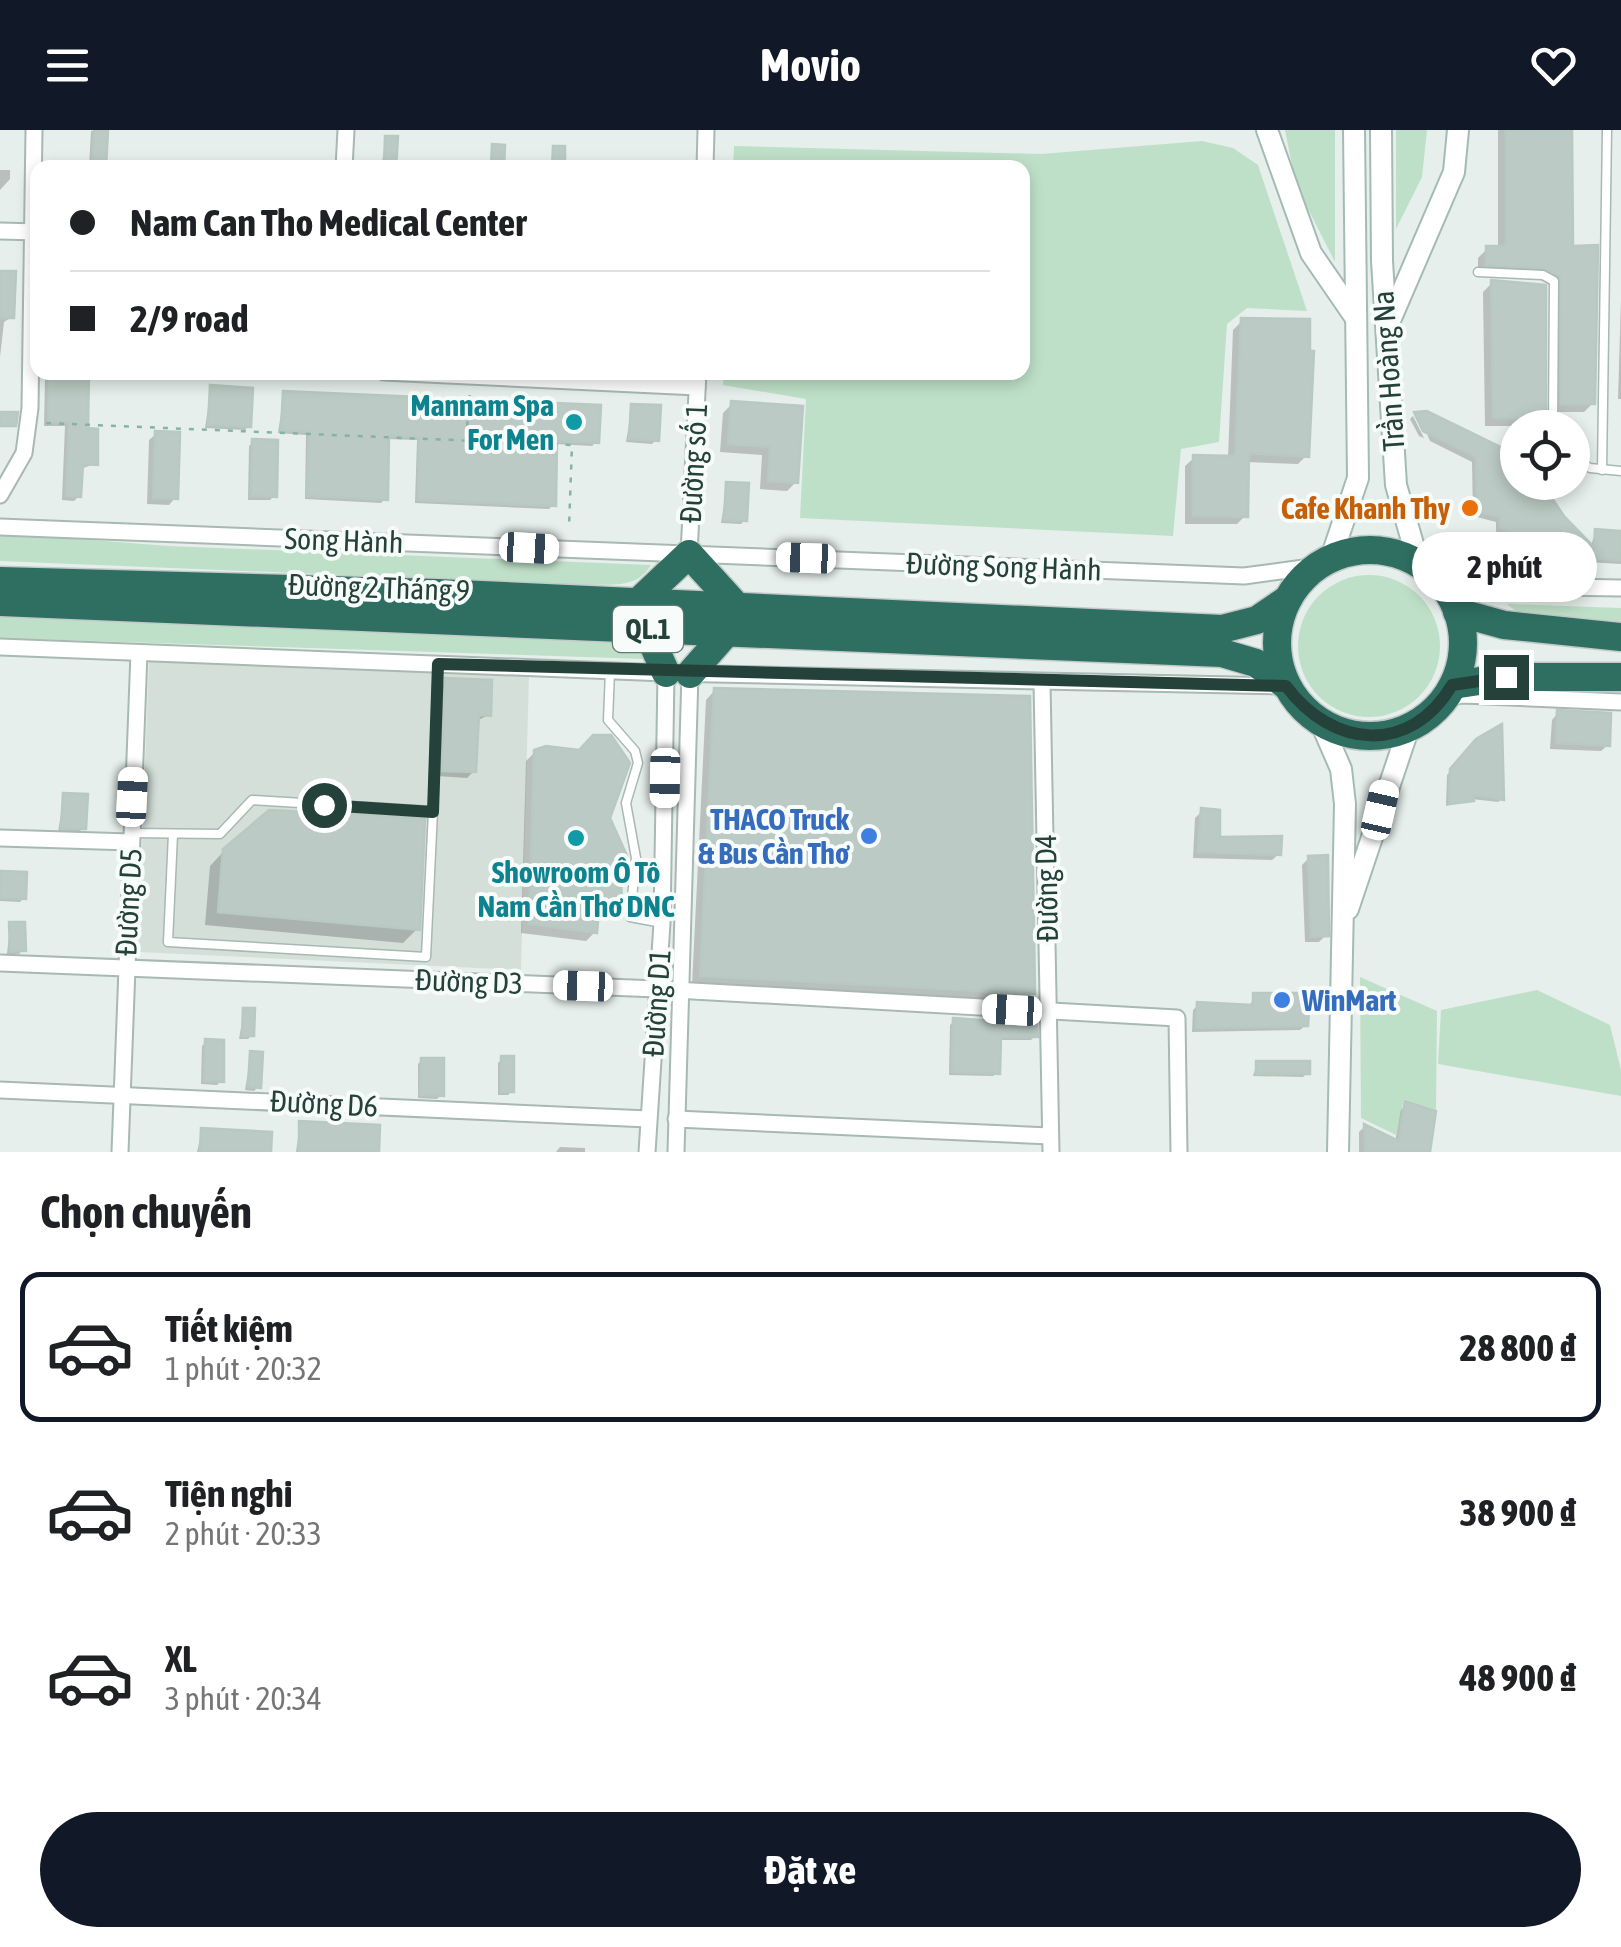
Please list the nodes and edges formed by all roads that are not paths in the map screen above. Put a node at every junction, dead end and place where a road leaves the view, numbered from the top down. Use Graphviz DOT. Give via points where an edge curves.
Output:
graph roads {
  1 [pos="34,130"];
  2 [pos="346,130"];
  3 [pos="706,130"];
  4 [pos="1267,130"];
  5 [pos="1354,130"];
  6 [pos="1381,130"];
  7 [pos="1458,130"];
  8 [pos="1607,130"];
  9 [pos="1607,144"];
  10 [pos="1621,145"];
  11 [pos="34,160"];
  12 [pos="344,160"];
  13 [pos="705,160"];
  14 [pos="0,231"];
  15 [pos="30,232"];
  16 [pos="1608,250"];
  17 [pos="1621,251"];
  18 [pos="1478,272"];
  19 [pos="1357,320"];
  20 [pos="1388,326"];
  21 [pos="32,380"];
  22 [pos="698,380"];
  23 [pos="1553,410"];
  24 [pos="1590,465"];
  25 [pos="1602,470"];
  26 [pos="7,471"];
  27 [pos="1621,471"];
  28 [pos="0,495"];
  29 [pos="0,526"];
  30 [pos="689,554"];
  31 [pos="1325,562"];
  32 [pos="1419,565"];
  33 [pos="0,581"];
  34 [pos="1442,585"];
  35 [pos="1621,588"];
  36 [pos="1288,599"];
  37 [pos="0,602"];
  38 [pos="1457,612"];
  39 [pos="641,616"];
  40 [pos="733,620"];
  41 [pos="1621,636"];
  42 [pos="0,648"];
  43 [pos="140,652"];
  44 [pos="438,664"];
  45 [pos="610,671"];
  46 [pos="678,674"];
  47 [pos="1621,676"];
  48 [pos="1042,683"];
  49 [pos="1286,686"];
  50 [pos="1449,692"];
  51 [pos="1621,702"];
  52 [pos="1320,721"];
  53 [pos="1409,727"];
  54 [pos="433,812"];
  55 [pos="173,834"];
  56 [pos="0,838"];
  57 [pos="131,838"];
  58 [pos="662,923"];
  59 [pos="1340,930"];
  60 [pos="0,963"];
  61 [pos="124,966"];
  62 [pos="657,988"];
  63 [pos="683,992"];
  64 [pos="1048,1012"];
  65 [pos="0,1090"];
  66 [pos="123,1093"];
  67 [pos="648,1118"];
  68 [pos="676,1119"];
  69 [pos="1050,1144"];
  70 [pos="120,1152"];
  71 [pos="647,1152"];
  72 [pos="676,1152"];
  73 [pos="1178,1152"];
  74 [pos="1338,1152"];
  1 -- 11 [label="street"];
  2 -- 12 [label="street"];
  3 -- 13 [label="street"];
  4 -- 19 [label="main road" via="1312,253"];
  5 -- 19 [label="main road, Trần Hoàng Na"];
  6 -- 20 [label="main road, Trần Hoàng Na"];
  7 -- 20 [label="main road" via="1454,172"];
  8 -- 9 [label="lane"];
  9 -- 10 [label="lane"];
  9 -- 16 [label="lane"];
  14 -- 15 [label="street"];
  16 -- 17 [label="lane"];
  16 -- 25 [label="lane"];
  18 -- 23 [label="lane" via="1554,281"];
  19 -- 31 [label="main road, Trần Hoàng Na" via="1358,478"];
  20 -- 32 [label="main road, Trần Hoàng Na" via="1396,485"];
  21 -- 26 [label="street" via="27,435"];
  22 -- 30 [label="street, Đường số 1"];
  24 -- 25 [label="lane"];
  25 -- 27 [label="lane"];
  26 -- 28 [label="street"];
  29 -- 30 [label="street, Song Hành"];
  30 -- 31 [label="street, Đường Song Hành" via="1244,576"];
  30 -- 39 [label="highway"];
  30 -- 40 [label="highway"];
  31 -- 32 [label="highway" via="1376,551"];
  31 -- 36 [label="highway"];
  32 -- 34 [label="highway"];
  33 -- 39 [label="highway, Đường 2 Tháng 9 / QL.1"];
  34 -- 35 [label="street"];
  34 -- 38 [label="highway"];
  36 -- 40 [label="highway, Đường 2 Tháng 9 / QL.1" via="1257,620 1222,628"];
  36 -- 49 [label="highway" via="1277,643"];
  37 -- 39 [label="highway, Đường 2 Tháng 9 / QL.1"];
  38 -- 41 [label="highway" via="1504,625"];
  38 -- 50 [label="highway" via="1462,641"];
  39 -- 40 [label="highway, Đường 2 Tháng 9 / QL.1"];
  39 -- 46 [label="highway"];
  40 -- 46 [label="highway"];
  40 -- 49 [label="highway, Đường 2 Tháng 9 / QL.1" via="1222,653 1256,663"];
  42 -- 43 [label="street"];
  43 -- 44 [label="street"];
  43 -- 57 [label="street, Đường D5"];
  44 -- 45 [label="street"];
  44 -- 54 [label="lane"];
  45 -- 46 [label="street"];
  45 -- 58 [label="lane" via="608,720 635,750 638,764 626,803 636,858 630,916"];
  46 -- 48 [label="street"];
  46 -- 58 [label="street, Đường D1"];
  46 -- 63 [label="street, Đường D1"];
  47 -- 50 [label="highway" via="1506,677"];
  48 -- 49 [label="street"];
  48 -- 64 [label="street, Đường D4"];
  49 -- 52 [label="highway"];
  50 -- 51 [label="street"];
  50 -- 53 [label="highway"];
  52 -- 53 [label="highway" via="1364,736"];
  52 -- 59 [label="main road" via="1344,786"];
  53 -- 59 [label="main road"];
  54 -- 55 [label="lane" via="252,800 220,834"];
  54 -- 55 [label="lane" via="426,957 168,942"];
  55 -- 57 [label="lane"];
  56 -- 57 [label="street"];
  57 -- 61 [label="street, Đường D5"];
  58 -- 62 [label="street, Đường D1"];
  59 -- 74 [label="main road"];
  60 -- 61 [label="street, Đường D3"];
  61 -- 62 [label="street, Đường D3"];
  61 -- 66 [label="street, Đường D5"];
  62 -- 63 [label="street, Đường D3"];
  62 -- 67 [label="street, Đường D1"];
  63 -- 64 [label="street, Đường D3"];
  63 -- 68 [label="street, Đường D1"];
  64 -- 69 [label="street, Đường D4"];
  64 -- 73 [label="street, Đường D3" via="1176,1018"];
  65 -- 66 [label="street, Đường D6"];
  66 -- 67 [label="street, Đường D6"];
  66 -- 70 [label="street, Đường D5"];
  67 -- 71 [label="street, Đường D1"];
  68 -- 69 [label="street"];
  68 -- 72 [label="street, Đường D1"];
}
